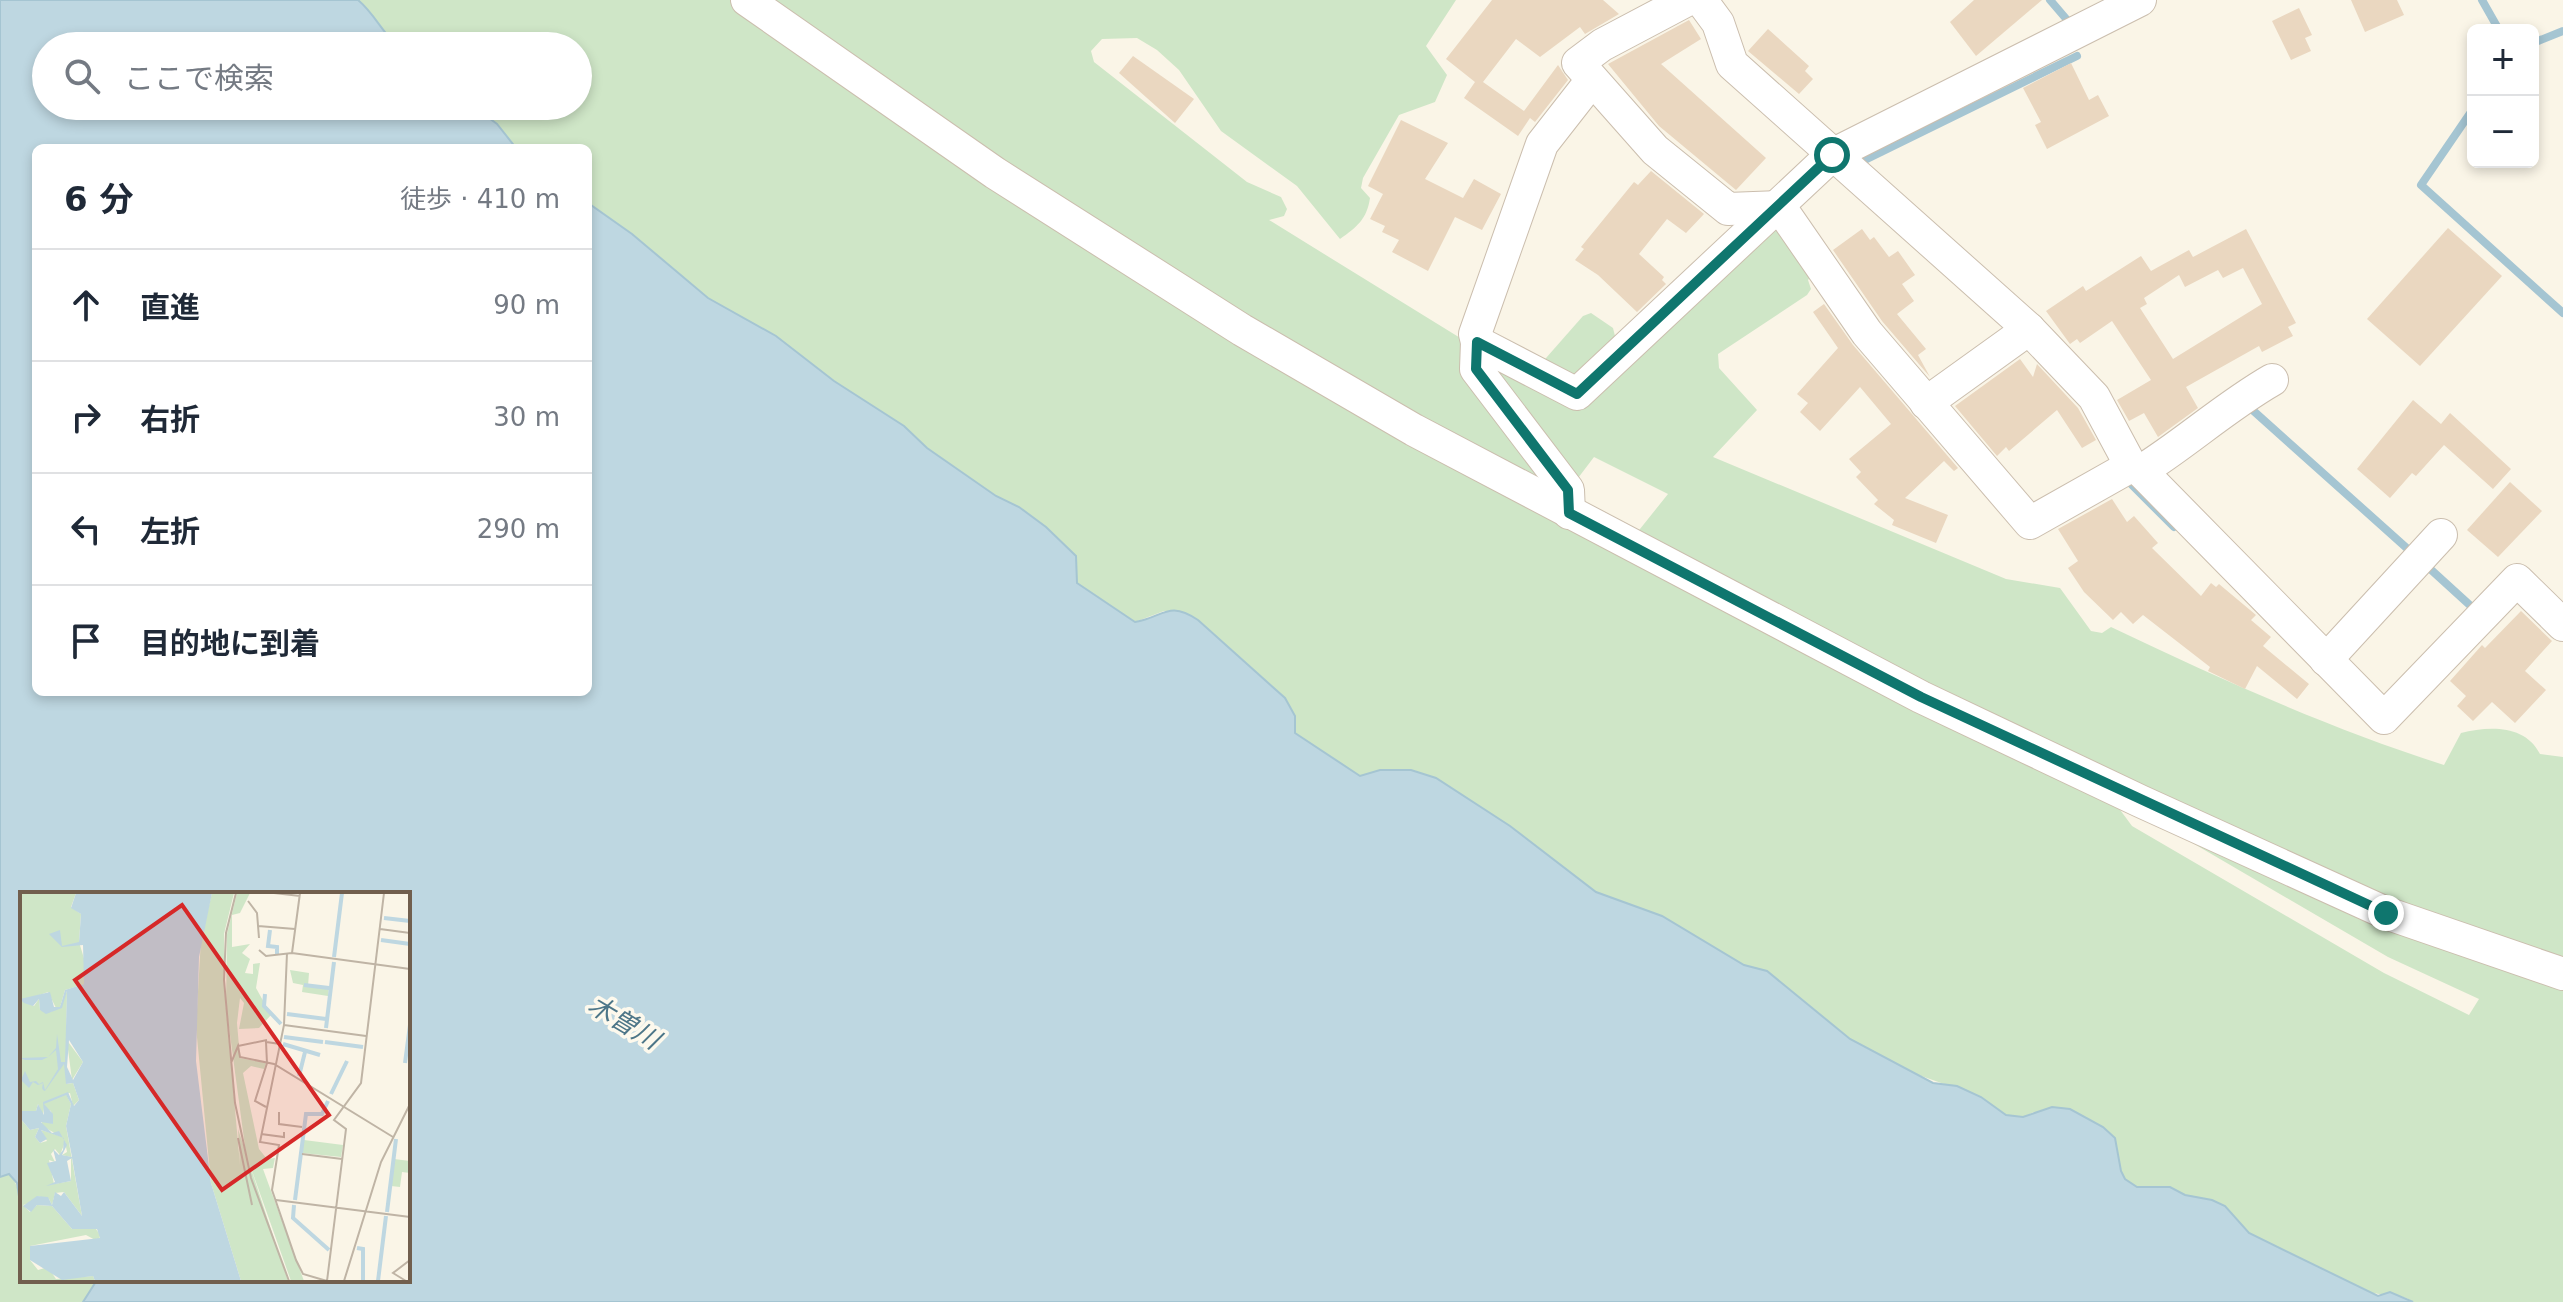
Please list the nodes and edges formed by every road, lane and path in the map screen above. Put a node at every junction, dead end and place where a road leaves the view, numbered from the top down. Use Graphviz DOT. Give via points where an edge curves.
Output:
graph roads {
  1 [pos="747,0"];
  2 [pos="1687,0"];
  3 [pos="1701,0"];
  4 [pos="2140,0"];
  5 [pos="1592,80"];
  6 [pos="1832,155"];
  7 [pos="1780,207"];
  8 [pos="2029,329"];
  9 [pos="1477,342"];
  10 [pos="2272,380"];
  11 [pos="1926,403"];
  12 [pos="2136,469"];
  13 [pos="1569,513"];
  14 [pos="2441,535"];
  15 [pos="2563,625"];
  16 [pos="2326,660"];
  17 [pos="2563,974"];
  1 -- 13 [label="street" via="995,173 1242,330"];
  2 -- 5 [label="street" via="1578,63"];
  3 -- 6 [label="street" via="1718,23 1732,64"];
  4 -- 6 [label="street"];
  5 -- 7 [label="street" via="1655,150 1728,209"];
  5 -- 9 [label="street" via="1542,144 1479,320"];
  6 -- 7 [label="street"];
  6 -- 8 [label="street"];
  7 -- 9 [label="street" via="1577,394"];
  7 -- 11 [label="street" via="1867,333"];
  8 -- 11 [label="street"];
  8 -- 12 [label="street" via="2094,397"];
  9 -- 13 [label="street" via="1476,369 1568,490"];
  10 -- 12 [label="street" via="2230,404 2181,446"];
  11 -- 12 [label="street" via="2030,523"];
  12 -- 16 [label="street"];
  13 -- 17 [label="street" via="1921,697 2140,801 2386,913"];
  14 -- 16 [label="street"];
  15 -- 16 [label="street" via="2517,580 2384,718"];
}
